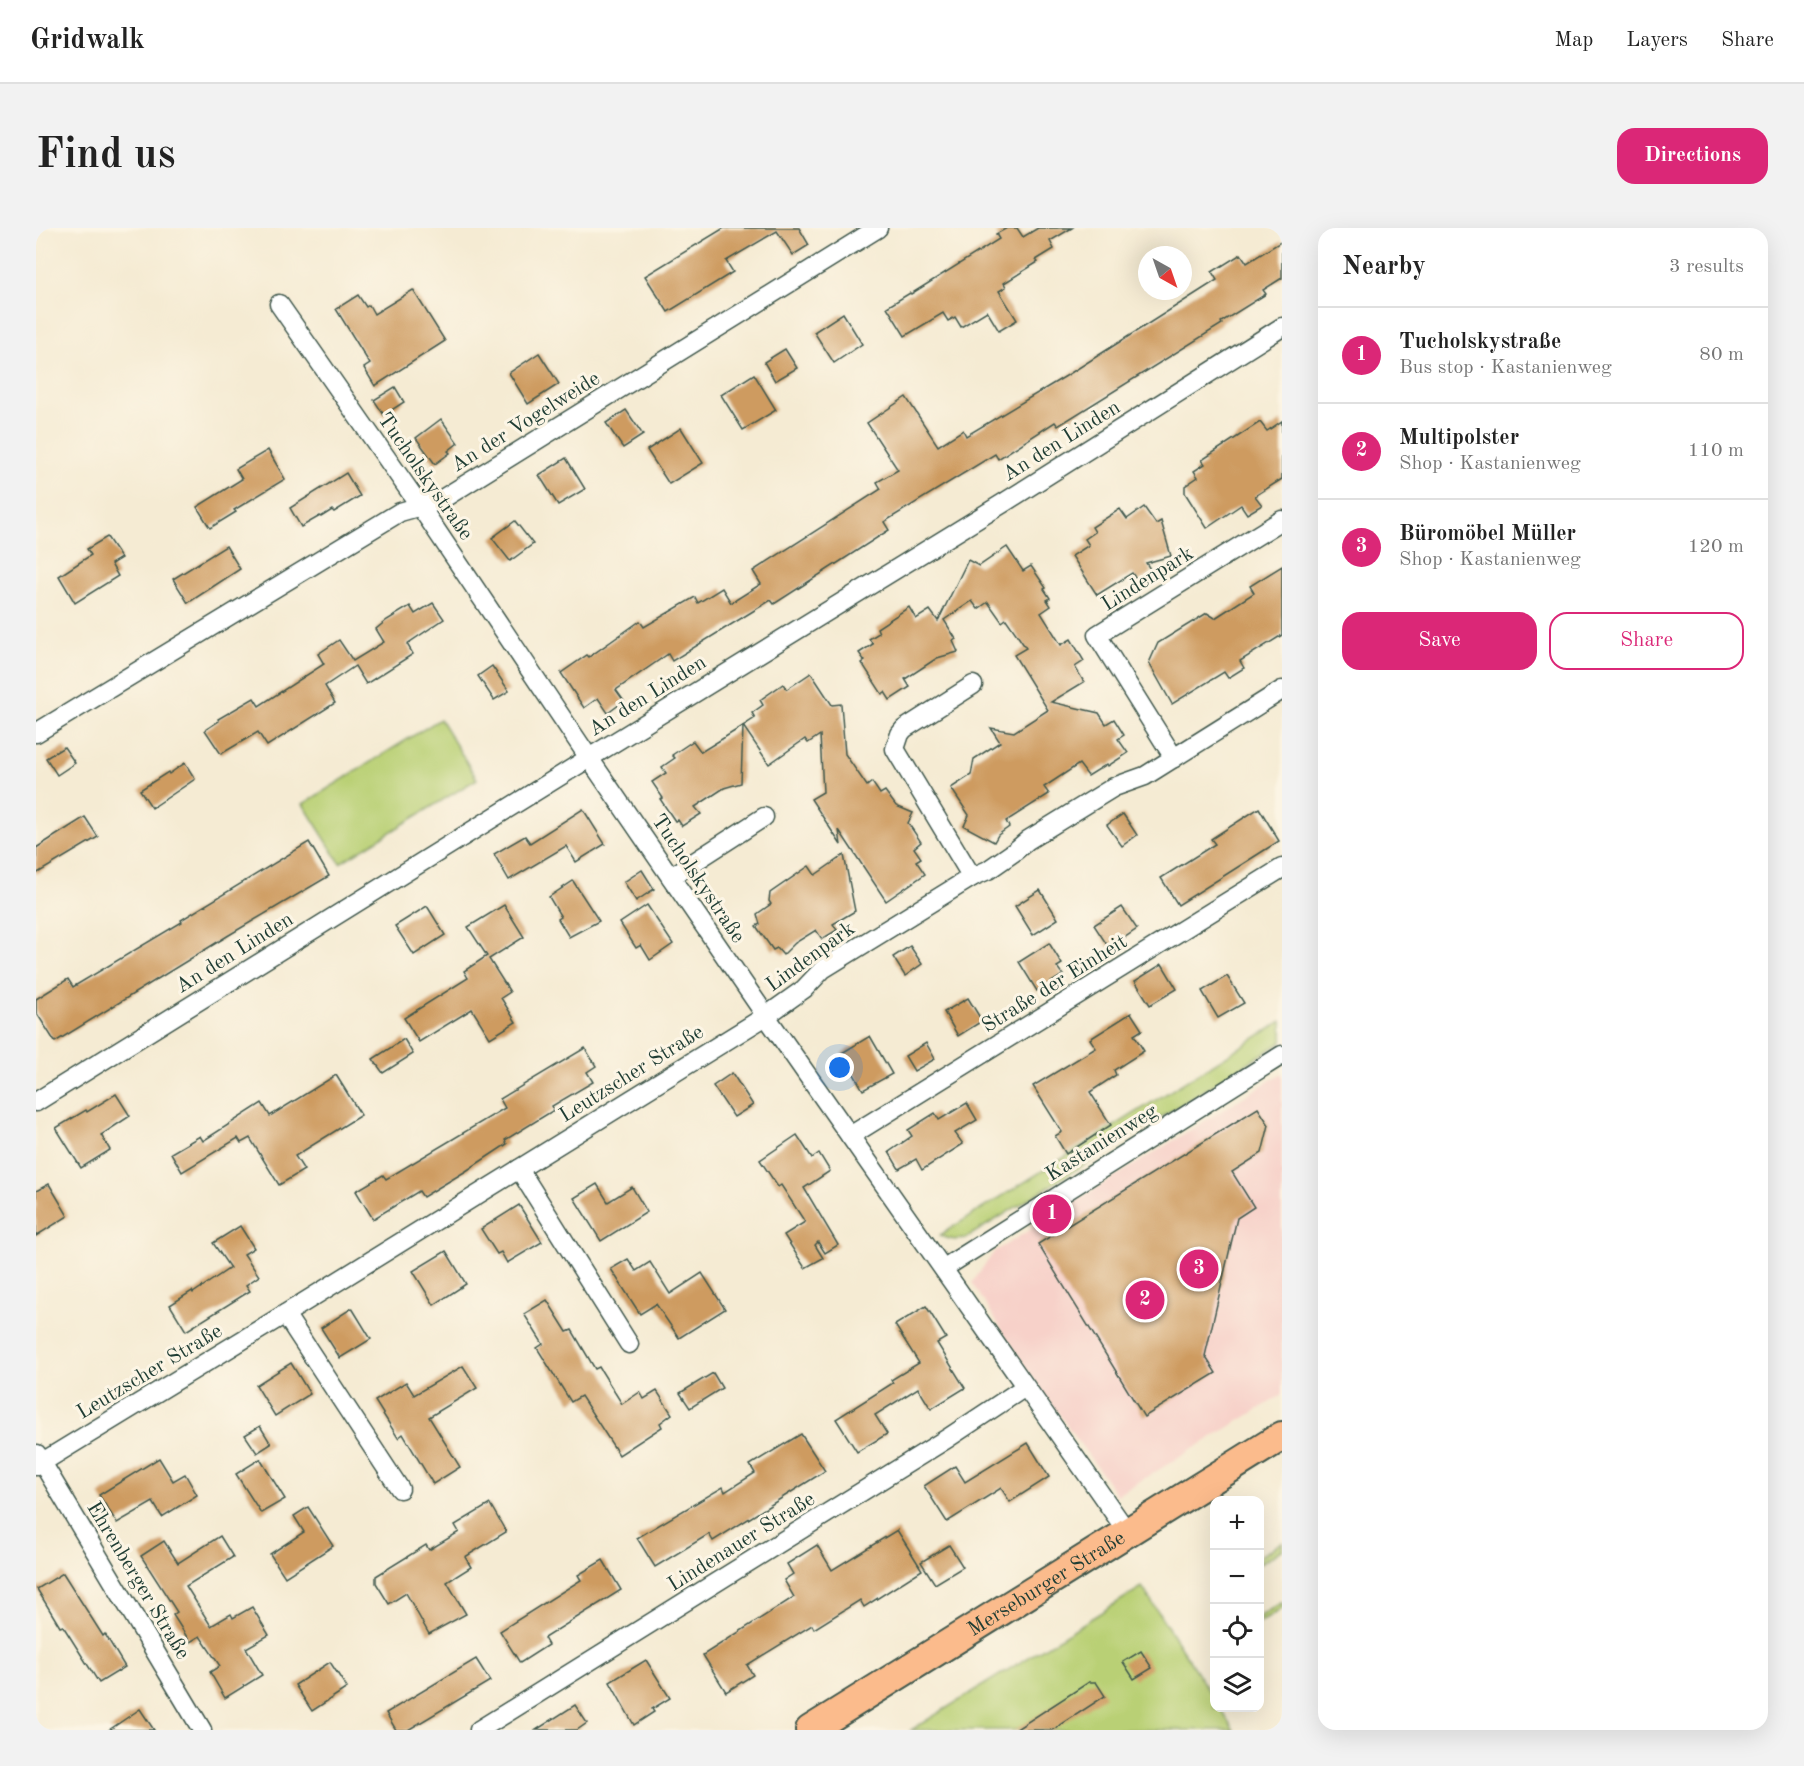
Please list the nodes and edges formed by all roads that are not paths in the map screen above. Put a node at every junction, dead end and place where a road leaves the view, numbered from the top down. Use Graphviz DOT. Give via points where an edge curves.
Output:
graph roads {
  1 [pos="878,228"];
  2 [pos="279,304"];
  3 [pos="1282,327"];
  4 [pos="420,506"];
  5 [pos="1282,520"];
  6 [pos="973,685"];
  7 [pos="1282,690"];
  8 [pos="36,733"];
  9 [pos="589,758"];
  10 [pos="1174,758"];
  11 [pos="764,817"];
  12 [pos="1282,868"];
  13 [pos="670,877"];
  14 [pos="972,877"];
  15 [pos="766,1016"];
  16 [pos="1282,1055"];
  17 [pos="36,1102"];
  18 [pos="850,1136"];
  19 [pos="519,1169"];
  20 [pos="944,1268"];
  21 [pos="285,1314"];
  22 [pos="628,1344"];
  23 [pos="1025,1387"];
  24 [pos="1282,1436"];
  25 [pos="38,1460"];
  26 [pos="400,1490"];
  27 [pos="1128,1533"];
  28 [pos="202,1730"];
  29 [pos="479,1730"];
  30 [pos="810,1730"];
  1 -- 4 [label="street, An der Vogelweide" via="439,501"];
  2 -- 4 [label="street, Tucholskystraße"];
  3 -- 9 [label="street, An den Linden"];
  4 -- 8 [label="street, An der Vogelweide" via="400,512"];
  4 -- 9 [label="street, Tucholskystraße"];
  5 -- 10 [label="street, Lindenpark" via="1097,635"];
  6 -- 14 [label="street" via="904,729 895,749"];
  7 -- 10 [label="street, Lindenpark"];
  9 -- 13 [label="street, Tucholskystraße"];
  9 -- 17 [label="street, An den Linden"];
  10 -- 14 [label="street, Lindenpark" via="1145,776 1114,787"];
  11 -- 13 [label="street"];
  12 -- 18 [label="street, Straße der Einheit"];
  13 -- 15 [label="street, Tucholskystraße"];
  14 -- 15 [label="street, Lindenpark" via="823,969 804,989"];
  15 -- 18 [label="street, Tucholskystraße"];
  15 -- 19 [label="street, Leutzscher Straße"];
  16 -- 20 [label="street, Kastanienweg"];
  18 -- 20 [label="street, Tucholskystraße"];
  19 -- 21 [label="street, Leutzscher Straße"];
  19 -- 22 [label="street"];
  20 -- 23 [label="street, Tucholskystraße"];
  21 -- 25 [label="street, Leutzscher Straße"];
  21 -- 26 [label="street"];
  23 -- 27 [label="street, Tucholskystraße"];
  23 -- 29 [label="street, Lindenauer Straße"];
  24 -- 27 [label="main road, Merseburger Straße"];
  25 -- 28 [label="street, Ehrenberger Straße"];
  27 -- 30 [label="main road, Merseburger Straße"];
}
